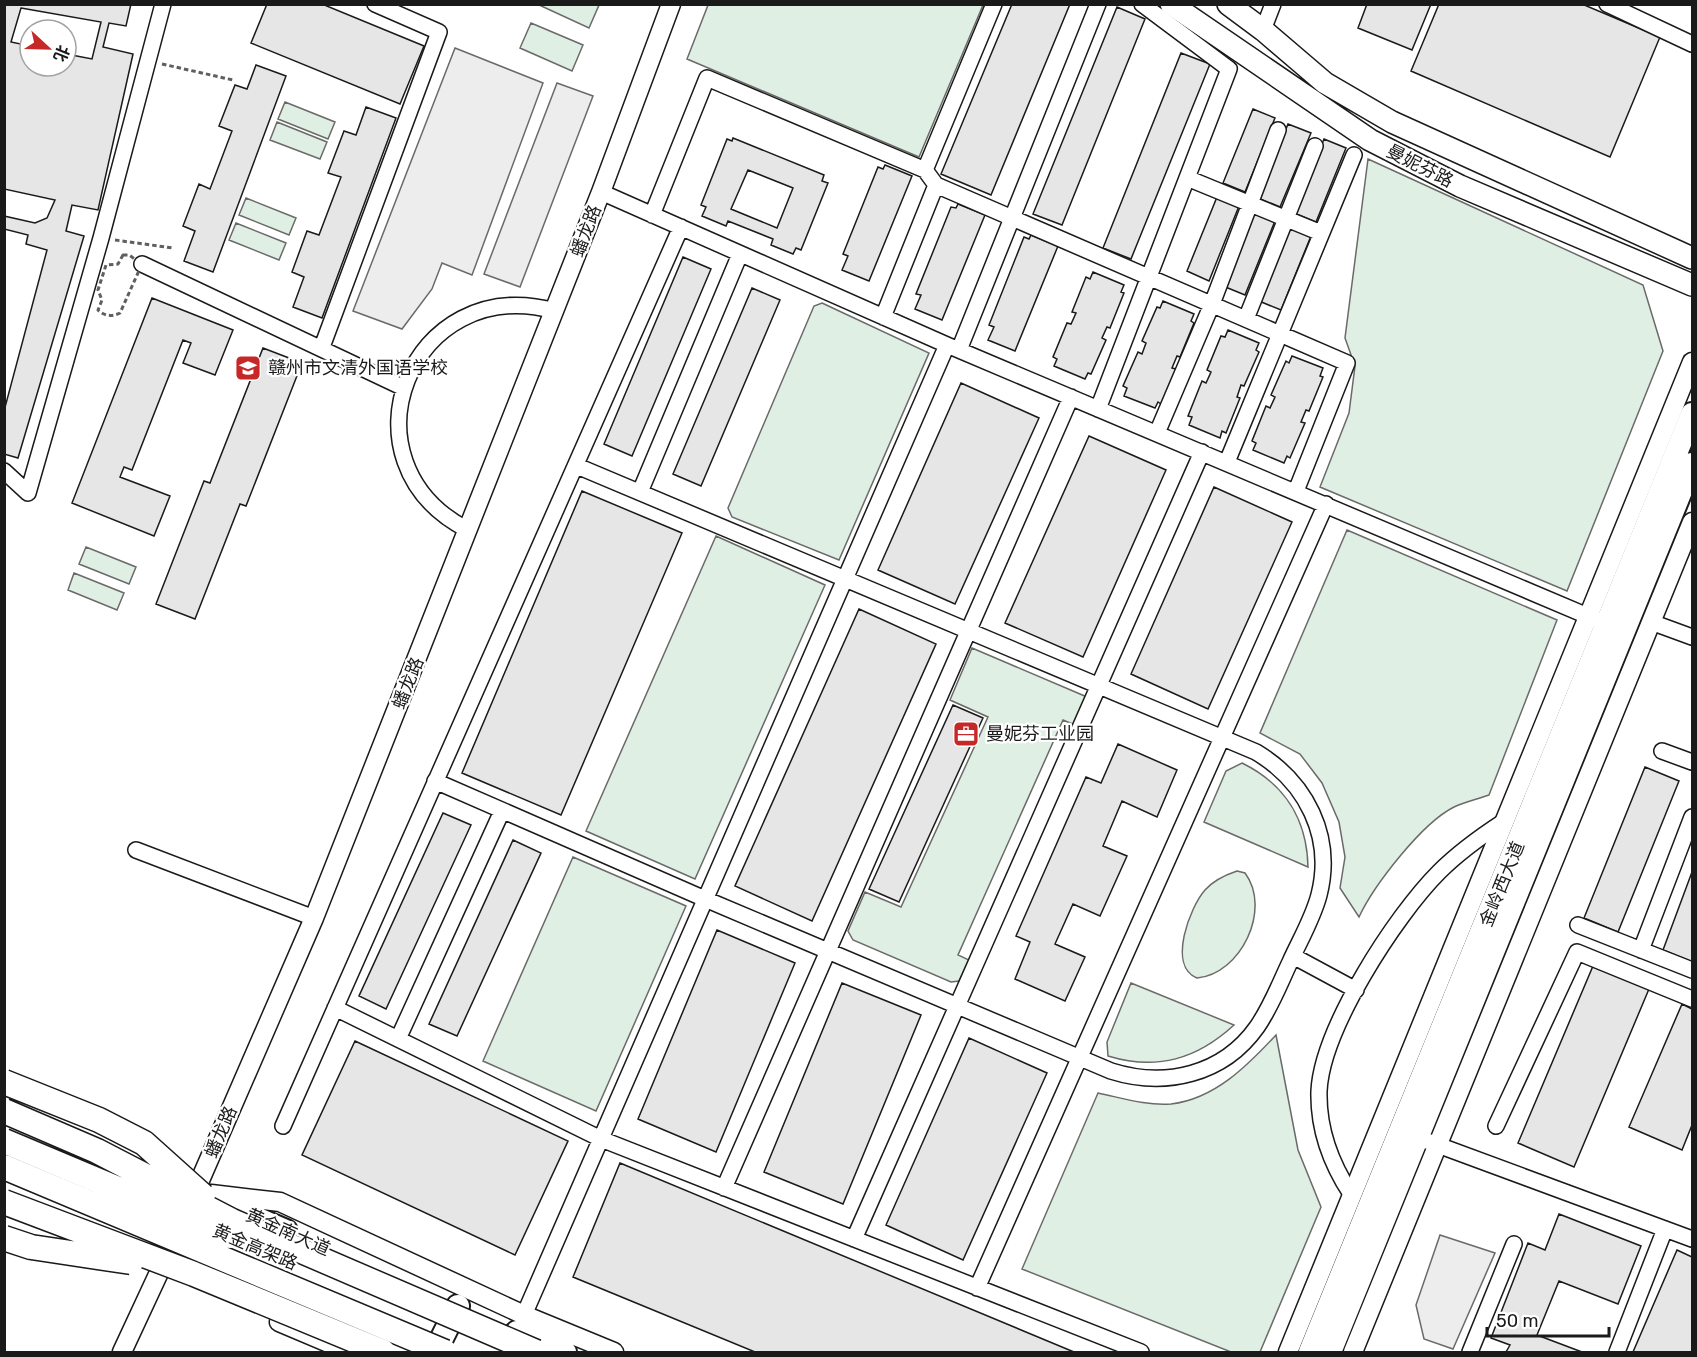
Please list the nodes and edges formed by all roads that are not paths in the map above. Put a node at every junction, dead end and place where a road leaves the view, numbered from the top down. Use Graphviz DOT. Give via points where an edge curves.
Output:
graph roads {
  1 [pos="163,4"];
  2 [pos="375,4"];
  3 [pos="671,4"];
  4 [pos="994,4"];
  5 [pos="1098,4"];
  6 [pos="1142,4"];
  7 [pos="1171,4"];
  8 [pos="1228,4"];
  9 [pos="1264,4"];
  10 [pos="1273,4"];
  11 [pos="1606,4"];
  12 [pos="1263,30"];
  13 [pos="1692,44"];
  14 [pos="1278,130"];
  15 [pos="1315,146"];
  16 [pos="1354,155"];
  17 [pos="925,170"];
  18 [pos="1187,178"];
  19 [pos="936,185"];
  20 [pos="601,192"];
  21 [pos="1250,204"];
  22 [pos="652,215"];
  23 [pos="1011,218"];
  24 [pos="1286,219"];
  25 [pos="681,227"];
  26 [pos="1321,233"];
  27 [pos="740,254"];
  28 [pos="1692,258"];
  29 [pos="142,264"];
  30 [pos="1149,277"];
  31 [pos="1692,285"];
  32 [pos="1212,304"];
  33 [pos="555,311"];
  34 [pos="883,317"];
  35 [pos="1246,319"];
  36 [pos="1280,333"];
  37 [pos="322,347"];
  38 [pos="953,348"];
  39 [pos="1692,362"];
  40 [pos="404,388"];
  41 [pos="1071,397"];
  42 [pos="1098,409"];
  43 [pos="1692,414"];
  44 [pos="1157,433"];
  45 [pos="1202,452"];
  46 [pos="1227,462"];
  47 [pos="1692,464"];
  48 [pos="577,466"];
  49 [pos="4,471"];
  50 [pos="1296,491"];
  51 [pos="640,492"];
  52 [pos="1326,504"];
  53 [pos="1692,522"];
  54 [pos="468,530"];
  55 [pos="846,578"];
  56 [pos="1598,620"];
  57 [pos="1652,622"];
  58 [pos="969,630"];
  59 [pos="1692,637"];
  60 [pos="1099,685"];
  61 [pos="1222,737"];
  62 [pos="1662,751"];
  63 [pos="1692,760"];
  64 [pos="435,781"];
  65 [pos="502,811"];
  66 [pos="1692,817"];
  67 [pos="1503,822"];
  68 [pos="136,850"];
  69 [pos="705,900"];
  70 [pos="315,918"];
  71 [pos="1578,925"];
  72 [pos="1641,950"];
  73 [pos="828,951"];
  74 [pos="1293,956"];
  75 [pos="1692,970"];
  76 [pos="1356,990"];
  77 [pos="1692,999"];
  78 [pos="957,1006"];
  79 [pos="335,1008"];
  80 [pos="398,1039"];
  81 [pos="1080,1057"];
  82 [pos="4,1082"];
  83 [pos="4,1112"];
  84 [pos="284,1126"];
  85 [pos="1496,1126"];
  86 [pos="4,1127"];
  87 [pos="601,1139"];
  88 [pos="4,1141"];
  89 [pos="1428,1141"];
  90 [pos="4,1167"];
  91 [pos="4,1176"];
  92 [pos="724,1188"];
  93 [pos="196,1192"];
  94 [pos="1351,1194"];
  95 [pos="4,1202"];
  96 [pos="232,1221"];
  97 [pos="1665,1229"];
  98 [pos="4,1238"];
  99 [pos="854,1239"];
  100 [pos="1692,1239"];
  101 [pos="172,1243"];
  102 [pos="1514,1244"];
  103 [pos="194,1274"];
  104 [pos="977,1288"];
  105 [pos="458,1306"];
  106 [pos="524,1315"];
  107 [pos="1346,1350"];
  108 [pos="122,1353"];
  109 [pos="350,1353"];
  110 [pos="383,1353"];
  111 [pos="415,1353"];
  112 [pos="435,1353"];
  113 [pos="445,1353"];
  114 [pos="506,1353"];
  115 [pos="536,1353"];
  116 [pos="565,1353"];
  117 [pos="614,1353"];
  118 [pos="1141,1353"];
  119 [pos="1288,1353"];
  120 [pos="1310,1353"];
  121 [pos="1470,1353"];
  122 [pos="1617,1353"];
  1 -- 49 [label="street" via="28,493"];
  2 -- 37 [label="street" via="439,32"];
  3 -- 20 [label="street, 蟠龙路"];
  4 -- 17 [label="street"];
  5 -- 23 [label="street"];
  6 -- 18 [label="street" via="1228,69"];
  7 -- 31 [label="main road, 曼妮芬路" via="1370,140 1460,186"];
  8 -- 12 [label="main road, 曼妮芬路"];
  9 -- 12 [label="street"];
  10 -- 12 [label="street"];
  11 -- 13 [label="street"];
  12 -- 28 [label="main road, 曼妮芬路" via="1325,84 1392,122"];
  14 -- 21 [label="street"];
  15 -- 24 [label="street"];
  16 -- 26 [label="street"];
  17 -- 19 [label="street"];
  17 -- 22 [label="street" via="707,78"];
  18 -- 21 [label="street"];
  18 -- 30 [label="street"];
  19 -- 23 [label="street"];
  19 -- 34 [label="street"];
  20 -- 22 [label="street"];
  20 -- 33 [label="street, 蟠龙路"];
  21 -- 24 [label="street"];
  21 -- 32 [label="street"];
  22 -- 25 [label="street"];
  23 -- 30 [label="street"];
  23 -- 38 [label="street"];
  24 -- 26 [label="street"];
  24 -- 35 [label="street"];
  25 -- 27 [label="street"];
  25 -- 48 [label="street"];
  26 -- 36 [label="street"];
  27 -- 34 [label="street"];
  27 -- 51 [label="street"];
  29 -- 37 [label="street"];
  30 -- 32 [label="street"];
  30 -- 42 [label="street"];
  32 -- 35 [label="street"];
  32 -- 44 [label="street"];
  33 -- 40 [label="street" via="506,304 459,319 422,351"];
  33 -- 54 [label="street, 蟠龙路"];
  34 -- 38 [label="street"];
  35 -- 36 [label="street"];
  36 -- 46 [label="street"];
  36 -- 50 [label="street" via="1347,363"];
  37 -- 40 [label="street"];
  38 -- 41 [label="street"];
  38 -- 55 [label="street"];
  39 -- 56 [label="street"];
  40 -- 54 [label="street" via="398,428 410,475 429,502"];
  41 -- 42 [label="street"];
  41 -- 58 [label="street"];
  42 -- 44 [label="street"];
  43 -- 56 [label="main road, 金岭西大道"];
  44 -- 45 [label="street"];
  45 -- 46 [label="street"];
  45 -- 60 [label="street"];
  46 -- 50 [label="street"];
  47 -- 89 [label="main road, 金岭西大道"];
  48 -- 51 [label="street"];
  48 -- 64 [label="street"];
  50 -- 52 [label="street"];
  51 -- 55 [label="street"];
  52 -- 56 [label="street"];
  52 -- 61 [label="street"];
  53 -- 57 [label="street"];
  54 -- 70 [label="street, 蟠龙路"];
  55 -- 58 [label="street"];
  55 -- 69 [label="street"];
  56 -- 67 [label="street"];
  56 -- 120 [label="main road, 金岭西大道"];
  57 -- 59 [label="street"];
  57 -- 89 [label="street"];
  58 -- 60 [label="street"];
  58 -- 73 [label="street"];
  60 -- 61 [label="street"];
  60 -- 78 [label="street"];
  61 -- 74 [label="street" via="1256,752 1283,771 1304,796 1318,826 1322,877 1314,910"];
  61 -- 81 [label="street"];
  62 -- 63 [label="street"];
  64 -- 65 [label="street"];
  64 -- 79 [label="street"];
  65 -- 69 [label="street"];
  65 -- 80 [label="street"];
  66 -- 72 [label="street"];
  67 -- 76 [label="street" via="1459,854 1420,892"];
  67 -- 94 [label="street"];
  68 -- 70 [label="street"];
  69 -- 73 [label="street"];
  69 -- 87 [label="street"];
  70 -- 93 [label="street, 蟠龙路"];
  71 -- 72 [label="street"];
  72 -- 75 [label="street"];
  73 -- 78 [label="street"];
  73 -- 92 [label="street"];
  74 -- 76 [label="street"];
  74 -- 81 [label="street" via="1257,1027 1233,1053 1203,1070 1171,1078 1140,1078"];
  76 -- 94 [label="street" via="1331,1039 1319,1089 1326,1144"];
  77 -- 85 [label="street" via="1577,952"];
  78 -- 81 [label="street"];
  78 -- 99 [label="street"];
  79 -- 80 [label="street"];
  79 -- 84 [label="street"];
  80 -- 87 [label="street"];
  81 -- 104 [label="street"];
  82 -- 96 [label="highway, bridge" via="99,1120 144,1143"];
  83 -- 96 [label="highway, bridge" via="97,1151"];
  86 -- 93 [label="main road, 黄金南大道" via="104,1166"];
  87 -- 92 [label="street"];
  87 -- 106 [label="street"];
  88 -- 114 [label="highway, 黄金高架路, bridge"];
  89 -- 97 [label="street"];
  89 -- 107 [label="main road, 金岭西大道"];
  90 -- 113 [label="highway, 黄金高架路, bridge"];
  91 -- 101 [label="main road"];
  92 -- 99 [label="street"];
  93 -- 101 [label="street, 蟠龙路"];
  93 -- 105 [label="main road, 黄金南大道"];
  93 -- 106 [label="street" via="279,1202"];
  94 -- 119 [label="street"];
  95 -- 103 [label="highway, bridge"];
  96 -- 115 [label="highway, bridge"];
  97 -- 100 [label="street"];
  97 -- 122 [label="street"];
  98 -- 103 [label="highway, bridge" via="31,1247"];
  99 -- 104 [label="street"];
  101 -- 108 [label="street, 蟠龙路"];
  101 -- 109 [label="street" via="248,1308"];
  101 -- 111 [label="main road"];
  102 -- 121 [label="street"];
  103 -- 110 [label="highway, bridge"];
  104 -- 118 [label="street"];
  105 -- 112 [label="main road"];
  105 -- 116 [label="main road, 黄金南大道"];
  106 -- 117 [label="street"];
}
